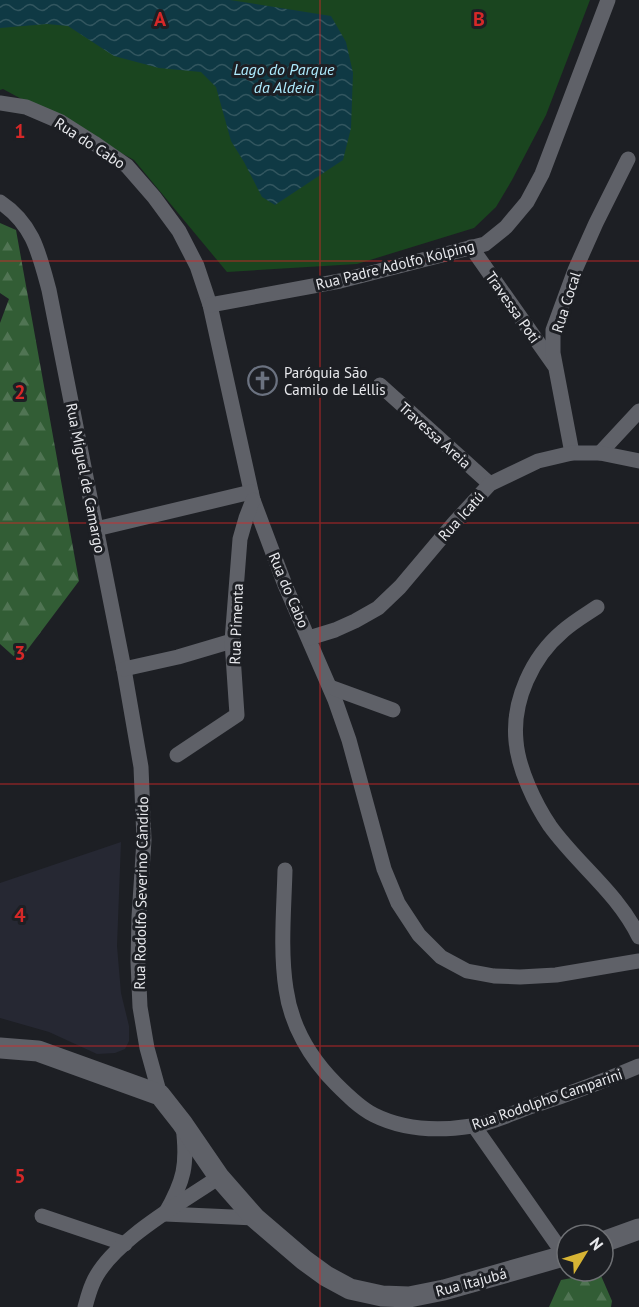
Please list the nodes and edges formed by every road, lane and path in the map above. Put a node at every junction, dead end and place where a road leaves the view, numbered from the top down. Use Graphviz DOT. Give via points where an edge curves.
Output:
graph roads {
  1 [pos="608,0"];
  2 [pos="0,103"];
  3 [pos="628,159"];
  4 [pos="0,202"];
  5 [pos="471,247"];
  6 [pos="210,305"];
  7 [pos="556,367"];
  8 [pos="380,386"];
  9 [pos="639,411"];
  10 [pos="572,453"];
  11 [pos="600,453"];
  12 [pos="639,461"];
  13 [pos="490,484"];
  14 [pos="252,496"];
  15 [pos="96,529"];
  16 [pos="597,607"];
  17 [pos="309,638"];
  18 [pos="232,641"];
  19 [pos="124,669"];
  20 [pos="330,687"];
  21 [pos="393,710"];
  22 [pos="177,755"];
  23 [pos="141,767"];
  24 [pos="285,870"];
  25 [pos="639,937"];
  26 [pos="639,961"];
  27 [pos="0,1048"];
  28 [pos="639,1066"];
  29 [pos="160,1095"];
  30 [pos="182,1123"];
  31 [pos="474,1126"];
  32 [pos="219,1177"];
  33 [pos="165,1214"];
  34 [pos="42,1216"];
  35 [pos="255,1218"];
  36 [pos="639,1229"];
  37 [pos="615,1238"];
  38 [pos="555,1240"];
  39 [pos="125,1244"];
  40 [pos="555,1258"];
  41 [pos="85,1307"];
  1 -- 5 [label="street, Rua Padre Adolfo Kolping" via="542,174 527,202 485,244"];
  2 -- 6 [label="street, Rua do Cabo" via="26,107 61,122 127,166 179,231 197,266"];
  3 -- 7 [label="street, Rua Cocal" via="562,306 554,330"];
  4 -- 15 [label="street, Rua Miguel de Camargo" via="27,228 38,252"];
  5 -- 6 [label="street, Rua Padre Adolfo Kolping" via="340,281"];
  5 -- 7 [label="street, Travessa Poti"];
  6 -- 14 [label="street, Rua do Cabo"];
  7 -- 10 [label="street, Rua Cocal"];
  8 -- 13 [label="street, Travessa Areia"];
  9 -- 11 [label="street"];
  10 -- 11 [label="street, Rua Icatú"];
  10 -- 13 [label="street, Rua Icatú" via="538,461"];
  11 -- 12 [label="street, Rua Icatú"];
  13 -- 17 [label="street, Rua Icatú" via="378,608 335,630"];
  14 -- 15 [label="street"];
  14 -- 17 [label="street, Rua do Cabo"];
  14 -- 18 [label="street, Rua Pimenta" via="240,540"];
  15 -- 19 [label="street, Rua Miguel de Camargo"];
  16 -- 25 [label="street" via="562,632 532,669 520,697 516,743 523,770 550,825 614,897"];
  17 -- 20 [label="street, Rua do Cabo"];
  18 -- 19 [label="street"];
  18 -- 22 [label="street, Rua Pimenta" via="237,715"];
  19 -- 23 [label="street, Rua Miguel de Camargo"];
  20 -- 21 [label="street"];
  20 -- 26 [label="street, Rua do Cabo" via="349,740 384,869 398,903 419,935 441,957 466,971 520,977"];
  23 -- 29 [label="street, Rua Rodolfo Severino Cândido" via="144,840 139,917 140,1007"];
  24 -- 31 [label="street, Rua Rodolpho Camparini" via="286,990 309,1053 349,1097 373,1115 420,1128"];
  27 -- 29 [label="street" via="38,1052"];
  28 -- 31 [label="street, Rua Rodolpho Camparini"];
  29 -- 30 [label="street, Rua Rodolfo Severino Cândido"];
  30 -- 32 [label="street, Rua Rodolfo Severino Cândido"];
  30 -- 33 [label="street" via="185,1164 176,1195"];
  31 -- 38 [label="street"];
  32 -- 33 [label="street"];
  32 -- 35 [label="street, Rua Itajubá"];
  33 -- 35 [label="street"];
  33 -- 39 [label="street"];
  34 -- 39 [label="street"];
  35 -- 40 [label="street, Rua Itajubá" via="326,1276 351,1289 382,1296 409,1297 444,1290"];
  36 -- 37 [label="street"];
  39 -- 41 [label="street" via="106,1261 92,1283"];
}
